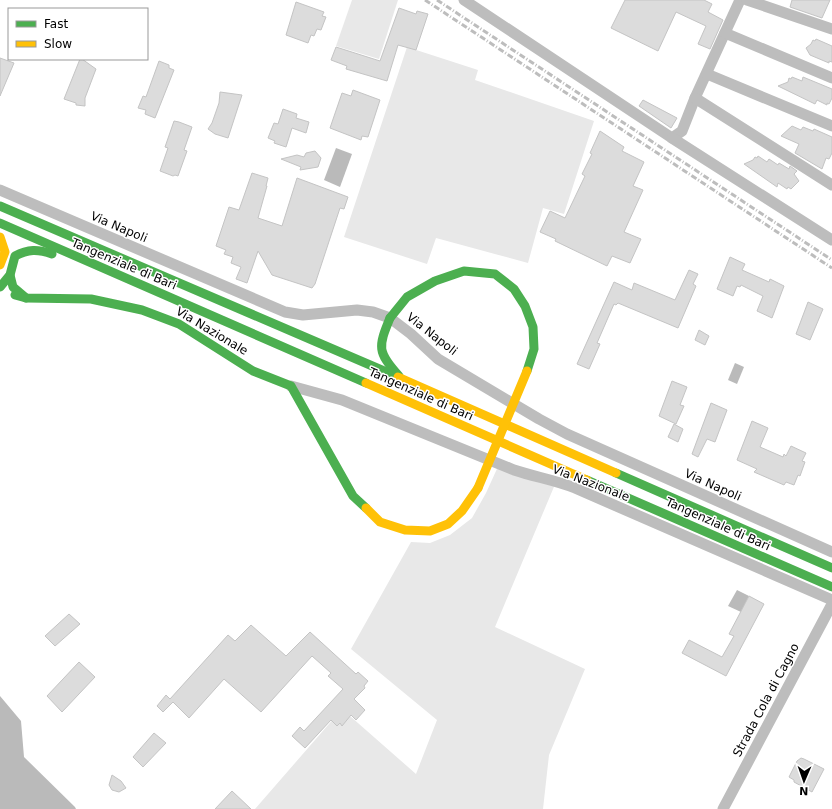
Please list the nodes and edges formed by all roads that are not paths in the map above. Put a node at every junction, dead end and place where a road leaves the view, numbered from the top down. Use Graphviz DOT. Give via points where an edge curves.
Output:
graph roads {
  1 [pos="464,0"];
  2 [pos="740,0"];
  3 [pos="747,0"];
  4 [pos="832,29"];
  5 [pos="725,33"];
  6 [pos="707,74"];
  7 [pos="832,78"];
  8 [pos="695,98"];
  9 [pos="832,126"];
  10 [pos="672,138"];
  11 [pos="832,185"];
  12 [pos="0,190"];
  13 [pos="0,206"];
  14 [pos="0,223"];
  15 [pos="0,237"];
  16 [pos="832,240"];
  17 [pos="0,265"];
  18 [pos="10,275"];
  19 [pos="120,275"];
  20 [pos="0,286"];
  21 [pos="0,291"];
  22 [pos="26,298"];
  23 [pos="390,318"];
  24 [pos="381,338"];
  25 [pos="371,347"];
  26 [pos="336,350"];
  27 [pos="360,351"];
  28 [pos="399,377"];
  29 [pos="291,386"];
  30 [pos="832,552"];
  31 [pos="832,568"];
  32 [pos="832,587"];
  33 [pos="832,600"];
  34 [pos="832,604"];
  35 [pos="723,809"];
  1 -- 10 [label="street"];
  2 -- 5 [label="street"];
  3 -- 4 [label="street"];
  5 -- 6 [label="street"];
  5 -- 7 [label="street"];
  6 -- 8 [label="street"];
  6 -- 9 [label="street"];
  8 -- 10 [label="street" via="682,131"];
  8 -- 11 [label="street"];
  10 -- 16 [label="street"];
  12 -- 23 [label="street, Via Napoli" via="285,312 303,315 357,310"];
  13 -- 26 [label="main road, Tangenziale di Bari"];
  14 -- 19 [label="main road, Tangenziale di Bari"];
  15 -- 17 [label="main road" via="5,252"];
  18 -- 19 [label="main road" via="16,256 26,250 41,249 88,269"];
  18 -- 20 [label="main road"];
  18 -- 22 [label="main road" via="13,287"];
  19 -- 32 [label="main road, Tangenziale di Bari"];
  21 -- 22 [label="main road, Via Nazionale"];
  22 -- 29 [label="main road, Via Nazionale" via="91,299 142,310 179,324 253,371"];
  23 -- 24 [label="main road"];
  23 -- 29 [label="main road, bridge" via="407,297 435,281 464,271 495,274 514,289 533,327 534,349 527,371 478,488 462,511 448,524 430,531 405,530 380,522 353,496"];
  23 -- 30 [label="street, Via Napoli" via="438,359 567,434"];
  24 -- 25 [label="main road"];
  24 -- 28 [label="main road" via="385,362"];
  26 -- 27 [label="main road"];
  26 -- 28 [label="main road, Tangenziale di Bari"];
  28 -- 31 [label="main road, Tangenziale di Bari"];
  29 -- 33 [label="street, Via Nazionale" via="342,400 514,470 576,488"];
  34 -- 35 [label="street, Strada Cola di Cagno"];
}
